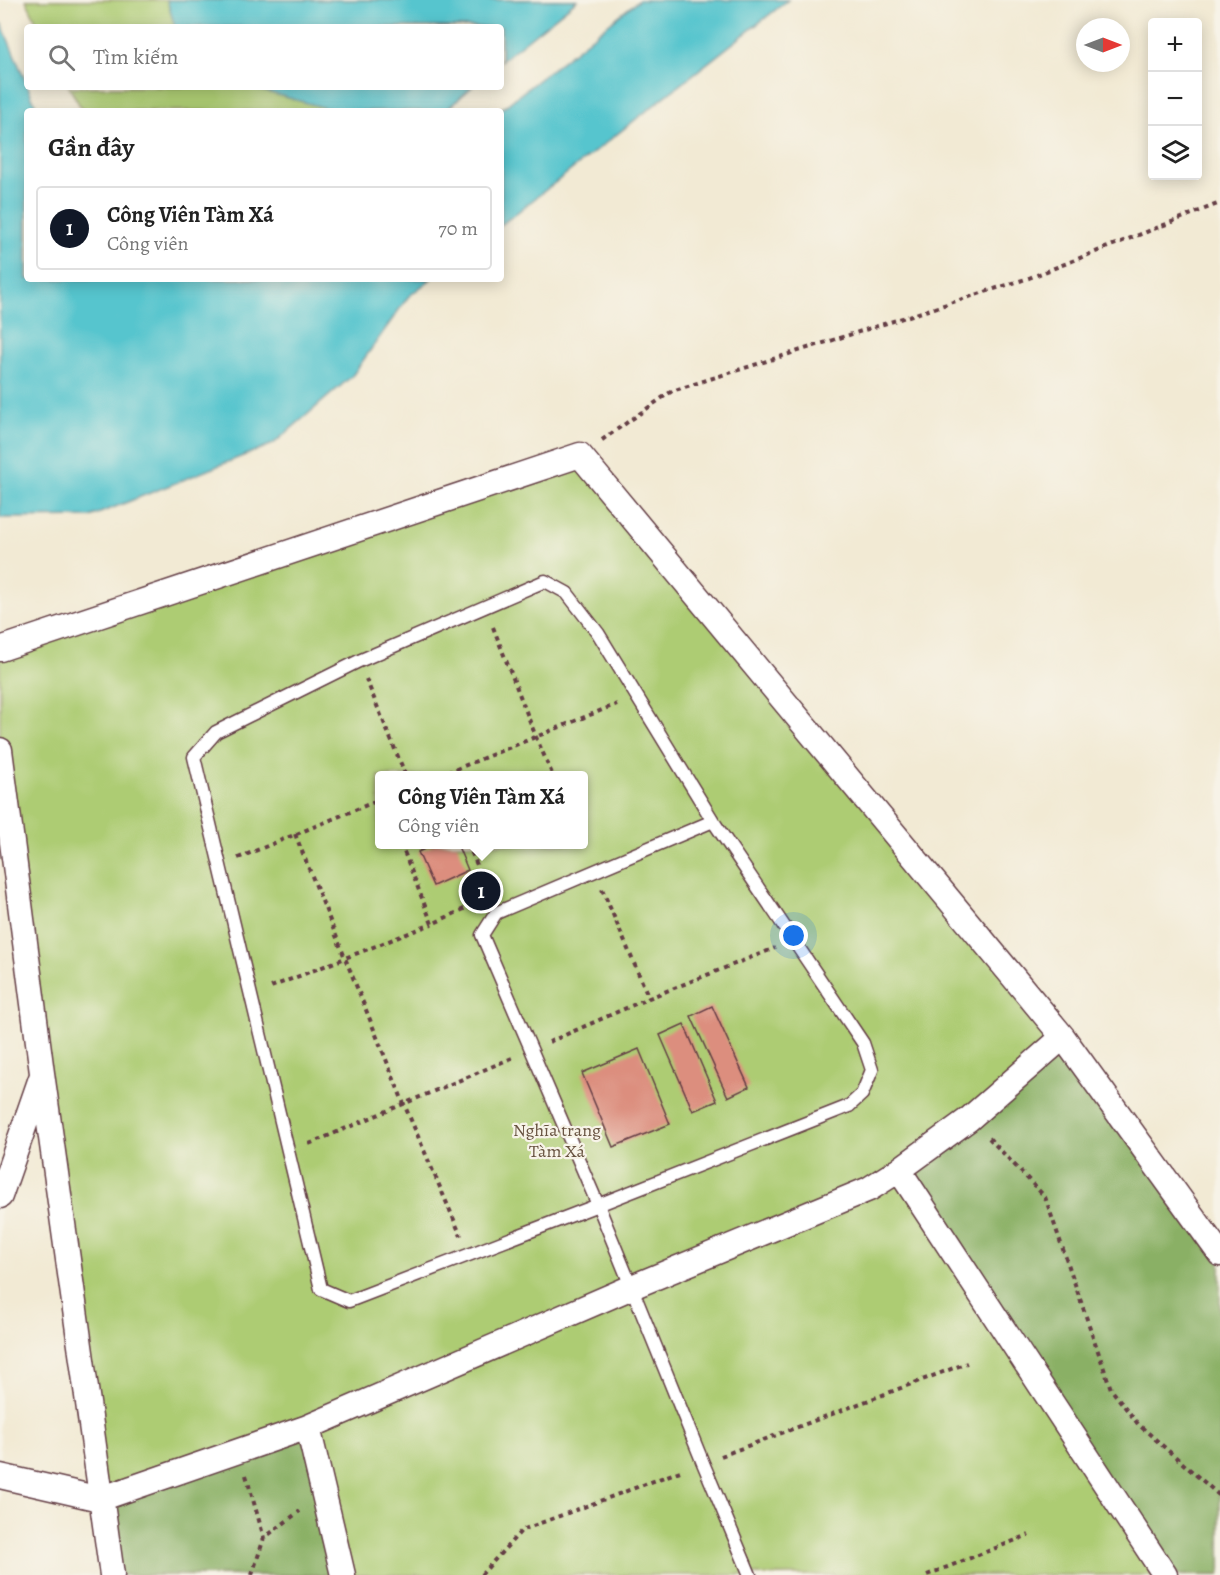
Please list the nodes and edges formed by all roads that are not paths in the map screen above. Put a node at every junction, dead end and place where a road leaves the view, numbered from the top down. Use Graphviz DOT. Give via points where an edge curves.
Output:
graph roads {
  1 [pos="0,649"];
  2 [pos="0,750"];
  3 [pos="713,821"];
  4 [pos="1063,1037"];
  5 [pos="42,1073"];
  6 [pos="899,1170"];
  7 [pos="0,1196"];
  8 [pos="598,1205"];
  9 [pos="1220,1254"];
  10 [pos="632,1287"];
  11 [pos="308,1427"];
  12 [pos="0,1476"];
  13 [pos="100,1499"];
  14 [pos="112,1575"];
  15 [pos="343,1575"];
  16 [pos="750,1575"];
  17 [pos="1165,1575"];
  1 -- 4 [label="street" via="580,455"];
  2 -- 5 [label="street"];
  3 -- 8 [label="lane" via="496,913 482,935"];
  3 -- 8 [label="lane" via="863,1042 872,1071 862,1094 849,1106"];
  3 -- 8 [label="lane" via="598,633 567,593 545,581 359,661 216,732 194,756 321,1289 349,1301"];
  4 -- 6 [label="street" via="969,1119"];
  4 -- 9 [label="street"];
  5 -- 7 [label="street"];
  5 -- 13 [label="street"];
  6 -- 10 [label="street" via="869,1190"];
  6 -- 17 [label="street"];
  8 -- 10 [label="lane"];
  10 -- 11 [label="street"];
  10 -- 16 [label="lane"];
  11 -- 13 [label="street"];
  11 -- 15 [label="street"];
  12 -- 13 [label="street"];
  13 -- 14 [label="street"];
}
